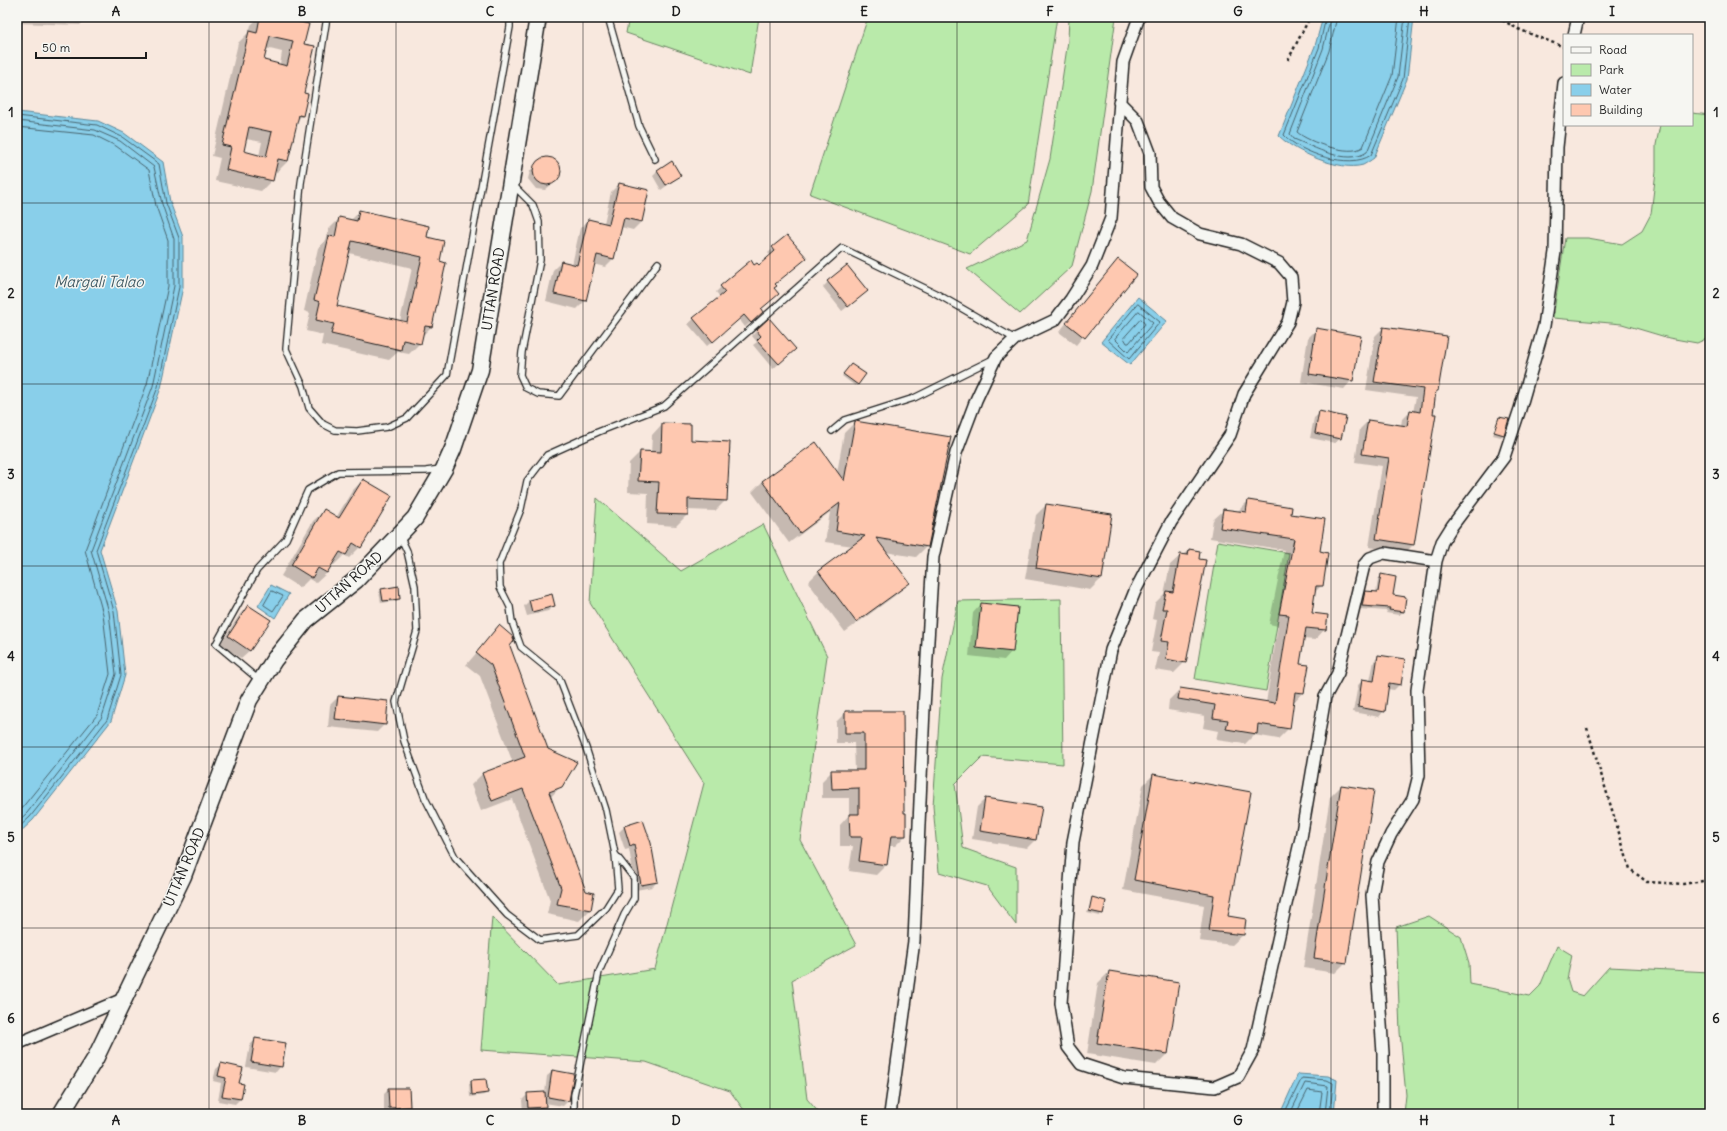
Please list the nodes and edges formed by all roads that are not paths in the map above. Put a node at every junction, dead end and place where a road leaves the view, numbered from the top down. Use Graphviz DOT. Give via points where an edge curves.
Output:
graph roads {
  1 [pos="327,17"];
  2 [pos="510,17"];
  3 [pos="538,17"];
  4 [pos="608,17"];
  5 [pos="1139,17"];
  6 [pos="1578,17"];
  7 [pos="1574,34"];
  8 [pos="1563,91"];
  9 [pos="1120,102"];
  10 [pos="655,159"];
  11 [pos="511,183"];
  12 [pos="658,263"];
  13 [pos="1015,340"];
  14 [pos="996,357"];
  15 [pos="832,431"];
  16 [pos="444,469"];
  17 [pos="400,534"];
  18 [pos="1436,561"];
  19 [pos="261,681"];
  20 [pos="615,854"];
  21 [pos="123,999"];
  22 [pos="17,1044"];
  23 [pos="893,1113"];
  24 [pos="61,1114"];
  25 [pos="574,1114"];
  26 [pos="1383,1114"];
  1 -- 2 [label="lane" via="301,183 286,349 303,386 309,408 323,424 335,430 357,431 387,427 408,418 447,375"];
  3 -- 11 [label="main road, UTTAN ROAD"];
  4 -- 10 [label="lane" via="639,126"];
  5 -- 9 [label="street" via="1123,62"];
  6 -- 7 [label="street"];
  8 -- 18 [label="street" via="1556,147 1555,252 1544,326 1504,457 1452,526 1442,542"];
  9 -- 13 [label="street" via="1111,218 1092,266 1055,320"];
  9 -- 18 [label="street" via="1138,121 1150,153 1151,187 1172,218 1200,234 1241,244 1279,264 1291,277 1293,302 1288,322 1244,394 1230,434 1171,522 1135,591 1111,650 1073,842 1061,1003 1068,1047 1081,1064 1124,1078 1215,1087 1238,1077 1253,1050 1301,838 1325,697 1338,673 1364,565 1370,558 1384,553"];
  11 -- 12 [label="lane" via="533,205 539,222 540,260 520,375 526,388 538,394 559,396"];
  11 -- 16 [label="main road, UTTAN ROAD" via="480,370"];
  13 -- 14 [label="street"];
  13 -- 20 [label="lane" via="938,294 842,248 664,406 547,455 543,460 527,481 522,509 499,564 500,587 510,607 512,622 521,647 559,678 591,762 606,810"];
  14 -- 15 [label="lane" via="914,398 845,420"];
  14 -- 23 [label="street" via="956,453 933,557 914,941"];
  16 -- 17 [label="main road, UTTAN ROAD" via="415,518"];
  16 -- 19 [label="lane" via="338,472 308,490 286,539 258,570 216,644"];
  17 -- 19 [label="main road, UTTAN ROAD" via="356,580 306,620 274,660"];
  17 -- 20 [label="lane" via="407,551 415,586 417,631 396,702 404,741 425,798 455,857 507,915 540,940 578,935 606,908 618,889"];
  18 -- 26 [label="street" via="1417,690 1419,775 1413,799 1391,834 1378,862 1372,895 1383,1053"];
  19 -- 21 [label="main road, UTTAN ROAD" via="250,700 183,876"];
  20 -- 25 [label="lane" via="634,878 634,898 599,972 574,1095"];
  21 -- 22 [label="street"];
  21 -- 24 [label="main road, UTTAN ROAD" via="95,1059"];
}
